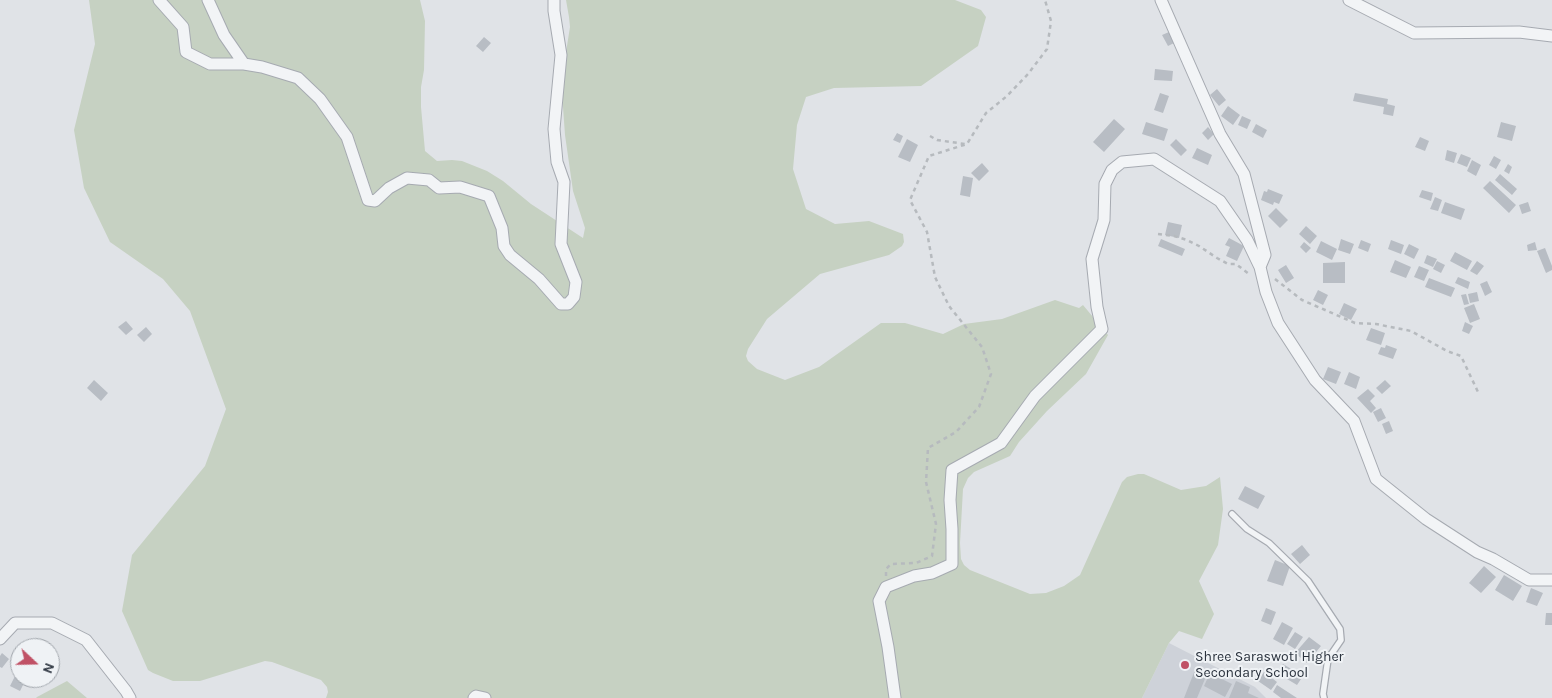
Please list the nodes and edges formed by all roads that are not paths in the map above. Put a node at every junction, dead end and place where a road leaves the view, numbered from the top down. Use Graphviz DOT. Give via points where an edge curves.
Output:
graph roads {
  1 [pos="159,0"];
  2 [pos="208,0"];
  3 [pos="554,0"];
  4 [pos="1161,0"];
  5 [pos="1349,0"];
  6 [pos="1552,36"];
  7 [pos="244,64"];
  8 [pos="1256,271"];
  9 [pos="1232,514"];
  10 [pos="1552,580"];
  11 [pos="0,639"];
  12 [pos="130,698"];
  13 [pos="474,698"];
  14 [pos="485,698"];
  15 [pos="895,698"];
  16 [pos="1324,698"];
  1 -- 7 [label="street" via="183,27 186,52 210,64"];
  2 -- 7 [label="street" via="224,35"];
  3 -- 7 [label="street" via="562,55 554,128 557,162 564,182 561,244 576,282 574,297 568,304 561,304 539,279 510,255 504,246 502,228 489,196 460,187 439,188 429,180 407,178 374,201 368,200 347,138 320,99 298,78"];
  4 -- 8 [label="street" via="1220,134 1244,174 1265,255"];
  5 -- 6 [label="street" via="1414,33 1519,32"];
  8 -- 10 [label="street" via="1278,323 1315,380 1354,421 1376,480 1426,519 1477,552 1529,580"];
  8 -- 15 [label="street" via="1246,240 1220,201 1154,159 1122,162 1112,170 1105,184 1104,220 1092,259 1102,329 1035,396 1001,443 952,470 952,564 886,587 879,601"];
  9 -- 16 [label="lane" via="1308,580 1340,629 1341,640 1328,659"];
  11 -- 12 [label="street" via="15,623 52,623 86,640"];
  13 -- 14 [label="street"];
}
